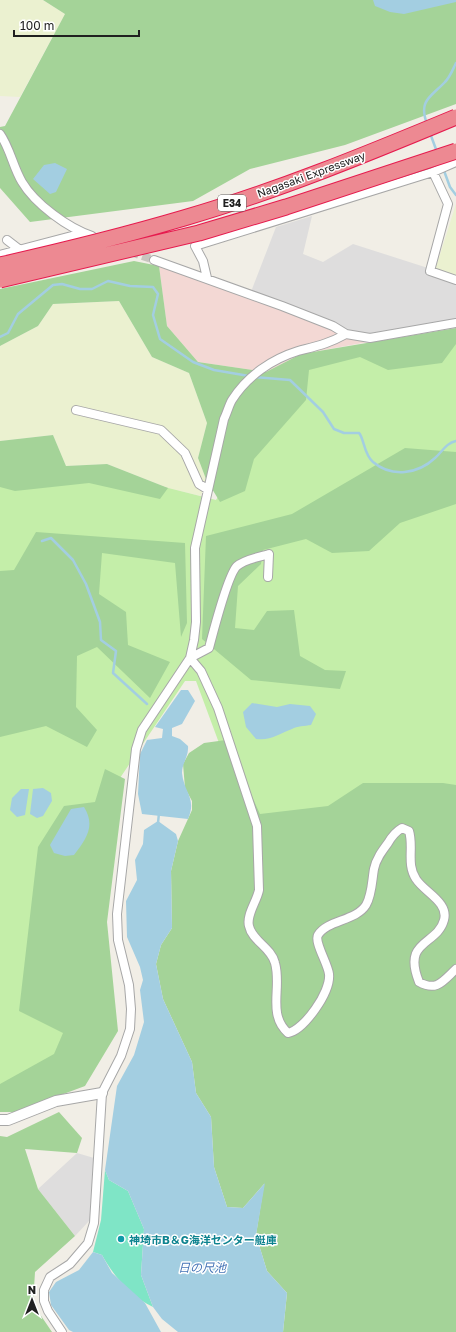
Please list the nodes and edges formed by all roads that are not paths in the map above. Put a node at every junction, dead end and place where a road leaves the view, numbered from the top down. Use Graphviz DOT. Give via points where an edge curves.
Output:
graph roads {
  1 [pos="456,117"];
  2 [pos="0,134"];
  3 [pos="456,151"];
  4 [pos="456,162"];
  5 [pos="433,172"];
  6 [pos="83,233"];
  7 [pos="92,236"];
  8 [pos="7,240"];
  9 [pos="20,250"];
  10 [pos="0,255"];
  11 [pos="154,260"];
  12 [pos="0,265"];
  13 [pos="206,278"];
  14 [pos="0,280"];
  15 [pos="456,280"];
  16 [pos="456,323"];
  17 [pos="346,334"];
  18 [pos="76,410"];
  19 [pos="208,489"];
  20 [pos="268,577"];
  21 [pos="190,658"];
  22 [pos="456,969"];
  23 [pos="102,1094"];
  24 [pos="0,1120"];
  25 [pos="62,1332"];
  1 -- 12 [label="highway, Nagasaki Expressway / E34, bridge" via="282,186 185,218"];
  2 -- 6 [label="street" via="22,182 48,211"];
  3 -- 14 [label="highway, Nagasaki Expressway / E34, bridge" via="294,205 199,233"];
  4 -- 5 [label="street"];
  5 -- 13 [label="street" via="195,246 203,261"];
  5 -- 15 [label="street" via="448,204 430,271"];
  6 -- 7 [label="street"];
  6 -- 9 [label="street"];
  8 -- 9 [label="street"];
  9 -- 10 [label="street"];
  11 -- 13 [label="street"];
  13 -- 17 [label="street" via="333,326"];
  16 -- 17 [label="street" via="370,338"];
  17 -- 19 [label="street" via="329,344 274,361 247,381 232,400 224,419"];
  18 -- 19 [label="street" via="161,430 185,453 199,484"];
  19 -- 21 [label="street" via="195,548 196,622"];
  20 -- 21 [label="street" via="269,554 237,566 208,648"];
  21 -- 22 [label="street" via="201,671 218,708 257,826 259,890 257,901 248,919 252,935 268,950 275,961 278,978 277,1020 282,1028 288,1033 299,1028 321,1000 328,987 329,975 316,941 317,936 322,930 359,912 366,905 379,854 395,832 402,828 409,831 412,838 411,870 416,880 444,909 445,918 442,927 419,948 416,955 415,971 419,982 428,987 438,985"];
  21 -- 23 [label="street" via="142,730 136,749 117,914 118,940 129,985 130,1029 121,1056"];
  23 -- 24 [label="street" via="56,1101 8,1120"];
  23 -- 25 [label="street" via="94,1223 88,1243 70,1264 50,1277 44,1290 48,1311"];
}
